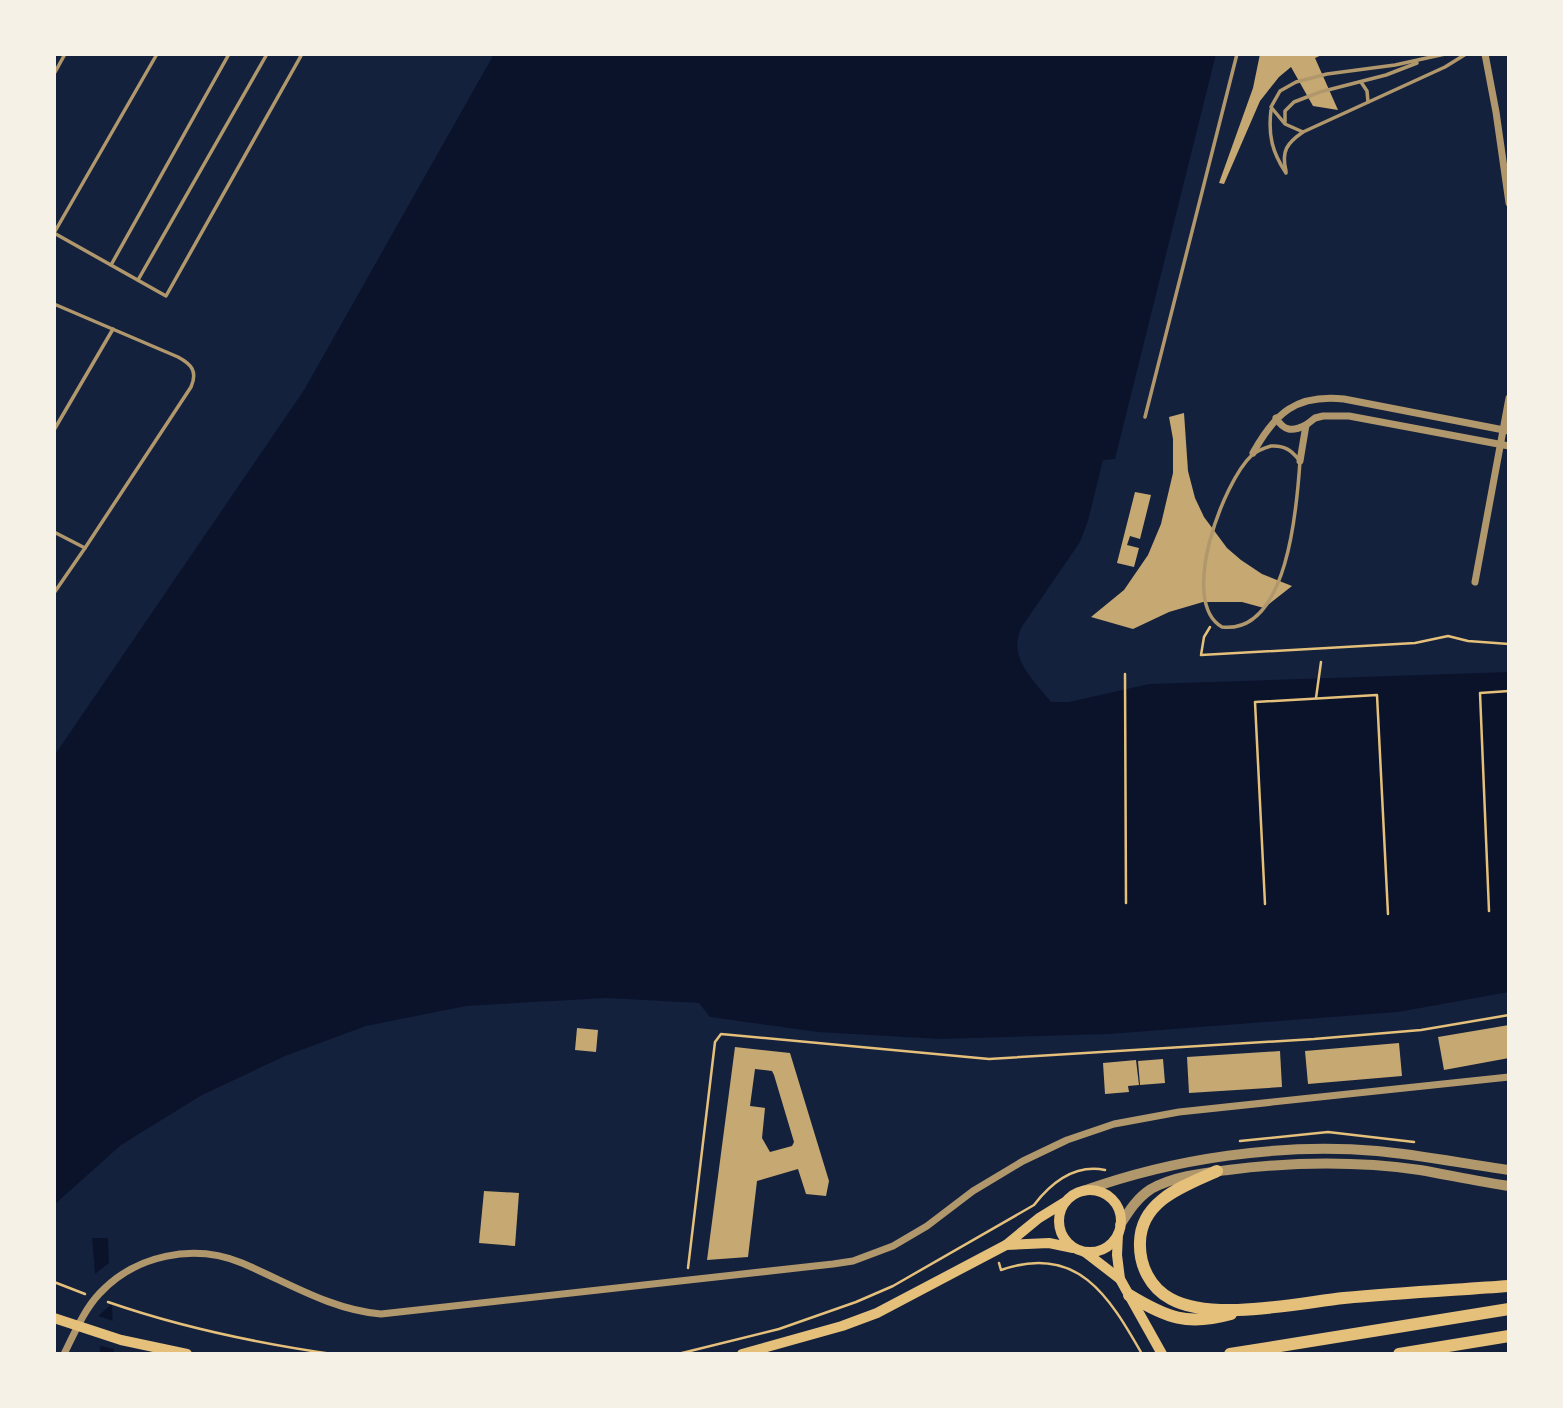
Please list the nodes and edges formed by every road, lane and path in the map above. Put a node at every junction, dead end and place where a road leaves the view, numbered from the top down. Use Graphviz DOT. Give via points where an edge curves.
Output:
graph roads {
  1 [pos="65,54"];
  2 [pos="157,54"];
  3 [pos="229,54"];
  4 [pos="267,54"];
  5 [pos="302,54"];
  6 [pos="1237,54"];
  7 [pos="1445,54"];
  8 [pos="1466,54"];
  9 [pos="1485,54"];
  10 [pos="1434,56"];
  11 [pos="1426,59"];
  12 [pos="54,74"];
  13 [pos="1361,82"];
  14 [pos="1368,102"];
  15 [pos="1271,107"];
  16 [pos="1285,124"];
  17 [pos="1303,132"];
  18 [pos="1509,203"];
  19 [pos="111,265"];
  20 [pos="138,280"];
  21 [pos="54,304"];
  22 [pos="113,329"];
  23 [pos="1335,398"];
  24 [pos="1509,398"];
  25 [pos="1335,415"];
  26 [pos="1145,417"];
  27 [pos="1276,418"];
  28 [pos="1306,425"];
  29 [pos="54,430"];
  30 [pos="1506,430"];
  31 [pos="1505,445"];
  32 [pos="1254,453"];
  33 [pos="1300,461"];
  34 [pos="54,532"];
  35 [pos="85,548"];
  36 [pos="1475,582"];
  37 [pos="54,593"];
  38 [pos="1214,622"];
  39 [pos="1509,644"];
  40 [pos="1321,662"];
  41 [pos="1125,674"];
  42 [pos="1509,691"];
  43 [pos="1316,698"];
  44 [pos="1126,903"];
  45 [pos="1265,904"];
  46 [pos="1489,911"];
  47 [pos="1388,914"];
  48 [pos="1509,1015"];
  49 [pos="1509,1077"];
  50 [pos="1509,1170"];
  51 [pos="1217,1171"];
  52 [pos="1509,1186"];
  53 [pos="1083,1191"];
  54 [pos="1065,1202"];
  55 [pos="1119,1230"];
  56 [pos="987,1234"];
  57 [pos="1006,1245"];
  58 [pos="1079,1250"];
  59 [pos="1001,1270"];
  60 [pos="1120,1279"];
  61 [pos="687,1281"];
  62 [pos="54,1282"];
  63 [pos="1509,1286"];
  64 [pos="1129,1294"];
  65 [pos="92,1297"];
  66 [pos="106,1302"];
  67 [pos="1509,1309"];
  68 [pos="1241,1311"];
  69 [pos="54,1318"];
  70 [pos="1509,1336"];
  71 [pos="183,1353"];
  72 [pos="64,1354"];
  73 [pos="332,1354"];
  74 [pos="678,1354"];
  75 [pos="742,1354"];
  76 [pos="1142,1354"];
  77 [pos="1162,1354"];
  78 [pos="1230,1354"];
  79 [pos="1399,1354"];
  1 -- 12 [label="lane"];
  2 -- 19 [label="lane" via="54,233"];
  3 -- 19 [label="lane"];
  4 -- 20 [label="lane"];
  5 -- 20 [label="lane" via="166,296"];
  6 -- 26 [label="lane"];
  7 -- 10 [label="lane"];
  8 -- 14 [label="lane"];
  9 -- 18 [label="street"];
  10 -- 11 [label="lane"];
  11 -- 13 [label="lane"];
  11 -- 15 [label="lane" via="1296,82 1280,91"];
  13 -- 14 [label="lane"];
  13 -- 16 [label="lane" via="1294,102 1285,111"];
  14 -- 17 [label="lane"];
  15 -- 16 [label="lane"];
  15 -- 17 [label="lane" via="1271,142 1286,173 1285,150"];
  16 -- 17 [label="lane"];
  19 -- 20 [label="lane"];
  21 -- 22 [label="lane"];
  22 -- 29 [label="lane"];
  22 -- 35 [label="lane" via="186,362 195,373"];
  23 -- 25 [label="street"];
  23 -- 27 [label="street" via="1309,400"];
  23 -- 30 [label="street"];
  24 -- 30 [label="street"];
  25 -- 28 [label="street" via="1315,418"];
  25 -- 31 [label="street"];
  27 -- 28 [label="street" via="1286,429"];
  27 -- 32 [label="street"];
  28 -- 33 [label="street"];
  30 -- 31 [label="street"];
  31 -- 36 [label="street"];
  32 -- 33 [label="lane" via="1282,446"];
  32 -- 38 [label="lane" via="1224,499 1208,552 1205,598"];
  33 -- 38 [label="lane" via="1291,538 1269,599 1244,626 1222,627"];
  34 -- 35 [label="lane"];
  35 -- 37 [label="lane"];
  38 -- 39 [label="path" via="1204,637 1201,655 1415,643 1448,636"];
  40 -- 43 [label="path"];
  41 -- 44 [label="path"];
  42 -- 46 [label="path" via="1480,693"];
  43 -- 45 [label="path" via="1255,702"];
  43 -- 47 [label="path" via="1377,695"];
  48 -- 61 [label="path" via="1421,1030 1327,1038 989,1059 721,1034 715,1042"];
  49 -- 61 [label="street" via="1180,1112 1114,1124 1023,1161 911,1236 872,1255"];
  50 -- 53 [label="street" via="1395,1153 1267,1152 1153,1170"];
  51 -- 52 [label="street" via="1294,1164 1363,1165"];
  51 -- 55 [label="street" via="1165,1182 1141,1196"];
  51 -- 68 [label="highway" via="1155,1203 1141,1230 1140,1257 1152,1284 1172,1300"];
  53 -- 54 [label="main road"];
  53 -- 55 [label="main road" via="1111,1199 1117,1207"];
  54 -- 57 [label="main road"];
  54 -- 58 [label="main road" via="1060,1211 1061,1232 1066,1242"];
  55 -- 58 [label="main road" via="1105,1248"];
  55 -- 60 [label="main road"];
  56 -- 74 [label="path" via="856,1302 779,1329"];
  57 -- 58 [label="main road" via="1049,1243"];
  57 -- 75 [label="main road" via="877,1313"];
  58 -- 60 [label="main road"];
  59 -- 76 [label="path" via="1038,1262 1090,1280"];
  60 -- 64 [label="main road"];
  61 -- 72 [label="street" via="381,1314 342,1307 215,1254 165,1256 130,1270 100,1293"];
  62 -- 65 [label="path"];
  63 -- 68 [label="highway"];
  64 -- 68 [label="highway" via="1170,1318 1188,1321"];
  64 -- 77 [label="main road"];
  66 -- 73 [label="path" via="156,1319"];
  67 -- 78 [label="highway"];
  69 -- 71 [label="main road" via="121,1340"];
  70 -- 79 [label="highway"];
}
